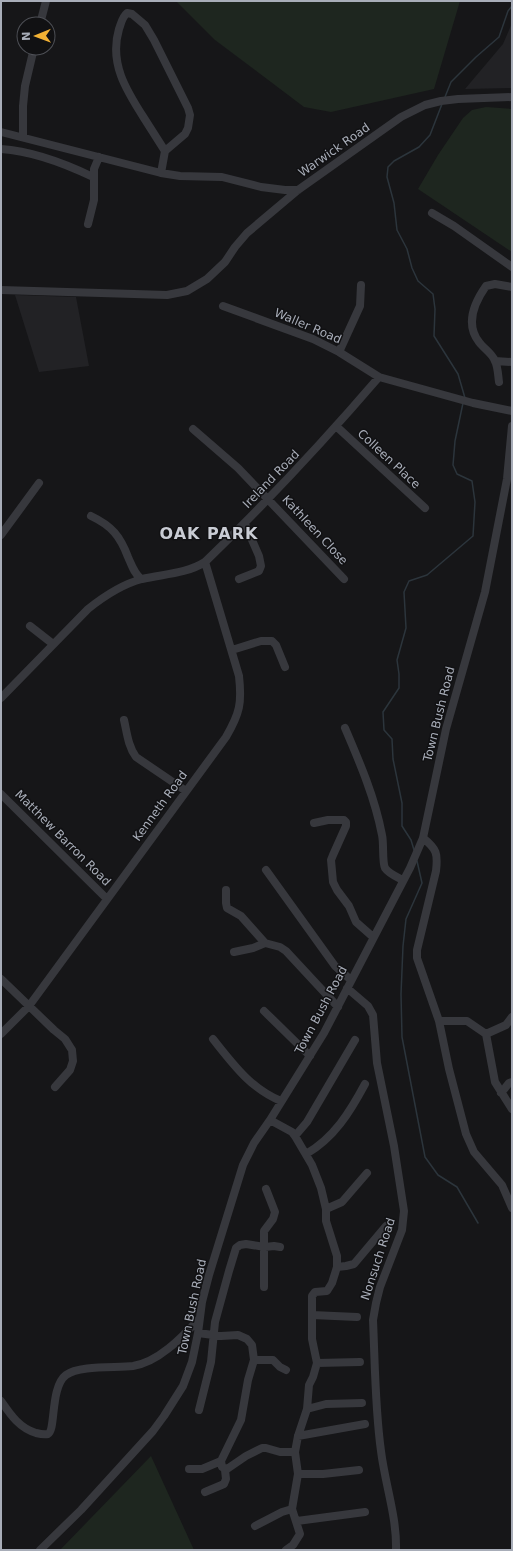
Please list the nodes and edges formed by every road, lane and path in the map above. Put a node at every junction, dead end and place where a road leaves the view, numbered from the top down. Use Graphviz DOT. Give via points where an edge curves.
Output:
graph roads {
  1 [pos="46,1"];
  2 [pos="42,16"];
  3 [pos="32,56"];
  4 [pos="512,97"];
  5 [pos="1,132"];
  6 [pos="23,137"];
  7 [pos="1,149"];
  8 [pos="165,151"];
  9 [pos="100,157"];
  10 [pos="93,173"];
  11 [pos="161,173"];
  12 [pos="298,190"];
  13 [pos="432,213"];
  14 [pos="88,224"];
  15 [pos="512,267"];
  16 [pos="361,286"];
  17 [pos="512,287"];
  18 [pos="1,290"];
  19 [pos="223,306"];
  20 [pos="340,352"];
  21 [pos="495,361"];
  22 [pos="512,362"];
  23 [pos="379,377"];
  24 [pos="499,382"];
  25 [pos="512,411"];
  26 [pos="336,426"];
  27 [pos="512,426"];
  28 [pos="193,430"];
  29 [pos="510,479"];
  30 [pos="39,483"];
  31 [pos="268,498"];
  32 [pos="425,508"];
  33 [pos="91,516"];
  34 [pos="245,524"];
  35 [pos="1,535"];
  36 [pos="205,562"];
  37 [pos="141,579"];
  38 [pos="239,579"];
  39 [pos="344,579"];
  40 [pos="30,626"];
  41 [pos="53,644"];
  42 [pos="232,650"];
  43 [pos="285,667"];
  44 [pos="1,698"];
  45 [pos="124,720"];
  46 [pos="345,728"];
  47 [pos="186,791"];
  48 [pos="1,794"];
  49 [pos="314,823"];
  50 [pos="423,838"];
  51 [pos="266,870"];
  52 [pos="403,880"];
  53 [pos="226,890"];
  54 [pos="107,899"];
  55 [pos="373,937"];
  56 [pos="265,943"];
  57 [pos="234,952"];
  58 [pos="1,979"];
  59 [pos="351,980"];
  60 [pos="347,988"];
  61 [pos="29,1006"];
  62 [pos="338,1007"];
  63 [pos="264,1011"];
  64 [pos="512,1017"];
  65 [pos="439,1021"];
  66 [pos="1,1034"];
  67 [pos="486,1034"];
  68 [pos="213,1039"];
  69 [pos="355,1040"];
  70 [pos="310,1056"];
  71 [pos="512,1082"];
  72 [pos="366,1084"];
  73 [pos="55,1087"];
  74 [pos="501,1093"];
  75 [pos="281,1101"];
  76 [pos="512,1109"];
  77 [pos="270,1120"];
  78 [pos="296,1136"];
  79 [pos="306,1154"];
  80 [pos="367,1173"];
  81 [pos="266,1189"];
  82 [pos="512,1208"];
  83 [pos="326,1210"];
  84 [pos="386,1226"];
  85 [pos="265,1247"];
  86 [pos="280,1247"];
  87 [pos="338,1266"];
  88 [pos="264,1287"];
  89 [pos="312,1315"];
  90 [pos="357,1317"];
  91 [pos="199,1319"];
  92 [pos="198,1333"];
  93 [pos="213,1335"];
  94 [pos="254,1360"];
  95 [pos="360,1362"];
  96 [pos="317,1363"];
  97 [pos="286,1370"];
  98 [pos="1,1401"];
  99 [pos="362,1403"];
  100 [pos="307,1409"];
  101 [pos="199,1410"];
  102 [pos="365,1424"];
  103 [pos="298,1436"];
  104 [pos="295,1452"];
  105 [pos="221,1461"];
  106 [pos="189,1469"];
  107 [pos="225,1470"];
  108 [pos="359,1470"];
  109 [pos="298,1474"];
  110 [pos="205,1492"];
  111 [pos="292,1509"];
  112 [pos="365,1512"];
  113 [pos="297,1521"];
  114 [pos="255,1526"];
  115 [pos="40,1550"];
  116 [pos="286,1550"];
  117 [pos="396,1550"];
  1 -- 2 [label="street"];
  3 -- 6 [label="street" via="23,106"];
  4 -- 12 [label="street, Warwick Road" via="458,99 425,105 401,117"];
  5 -- 6 [label="street, Warwick Road"];
  6 -- 9 [label="street, Warwick Road"];
  7 -- 10 [label="street" via="30,154"];
  8 -- 8 [label="street" via="119,74 117,38 127,13 145,25 188,108 190,121 185,134"];
  8 -- 11 [label="street"];
  9 -- 10 [label="street"];
  9 -- 11 [label="street, Warwick Road"];
  10 -- 14 [label="street" via="94,200"];
  11 -- 12 [label="street, Warwick Road" via="222,178 261,187"];
  12 -- 18 [label="street" via="247,233 225,262 207,279 187,291 167,295"];
  13 -- 15 [label="street"];
  16 -- 20 [label="street" via="360,306"];
  17 -- 21 [label="street" via="495,284 486,286 473,311 471,324 475,335"];
  19 -- 20 [label="street, Waller Road" via="313,339"];
  20 -- 23 [label="street, Waller Road"];
  21 -- 22 [label="street"];
  21 -- 24 [label="street"];
  23 -- 25 [label="street"];
  23 -- 26 [label="street, Ireland Road"];
  26 -- 31 [label="street, Ireland Road"];
  26 -- 32 [label="street, Colleen Place"];
  27 -- 29 [label="street, Town Bush Road"];
  28 -- 31 [label="street, Kathleen Close" via="222,453"];
  29 -- 50 [label="street, Town Bush Road" via="485,592 446,729"];
  30 -- 35 [label="street"];
  31 -- 34 [label="street, Ireland Road"];
  31 -- 39 [label="street, Kathleen Close"];
  33 -- 37 [label="street" via="104,522 115,532 134,571"];
  34 -- 36 [label="street, Ireland Road"];
  34 -- 38 [label="street" via="261,566 259,571"];
  36 -- 37 [label="street, Ireland Road" via="169,575"];
  36 -- 42 [label="street, Kenneth Road"];
  37 -- 41 [label="street, Ireland Road" via="97,602"];
  40 -- 41 [label="street"];
  41 -- 44 [label="street, Ireland Road"];
  42 -- 43 [label="street" via="261,641 272,641"];
  42 -- 47 [label="street, Kenneth Road" via="241,696 238,712 226,737"];
  45 -- 47 [label="street" via="128,743 136,757"];
  46 -- 52 [label="street" via="374,802 383,836 385,868"];
  47 -- 54 [label="street, Kenneth Road"];
  48 -- 54 [label="street, Matthew Barron Road"];
  49 -- 55 [label="street" via="328,820 346,822 331,860 333,882 356,922"];
  50 -- 52 [label="street, Town Bush Road"];
  50 -- 65 [label="street" via="434,847 437,860 417,958"];
  51 -- 59 [label="street" via="335,966"];
  52 -- 55 [label="street, Town Bush Road"];
  53 -- 56 [label="street" via="227,908 241,916"];
  54 -- 61 [label="street, Kenneth Road"];
  55 -- 59 [label="street, Town Bush Road"];
  56 -- 57 [label="street"];
  56 -- 62 [label="street" via="286,951"];
  58 -- 61 [label="street"];
  59 -- 60 [label="street, Town Bush Road"];
  60 -- 62 [label="street, Town Bush Road"];
  60 -- 117 [label="street, Nonsuch Road" via="368,1006 373,1015 377,1063 404,1211 402,1230 380,1287 373,1320 379,1437 396,1533"];
  61 -- 66 [label="street, Kenneth Road"];
  61 -- 73 [label="street" via="65,1039 72,1050 73,1061 70,1070"];
  62 -- 70 [label="street, Town Bush Road"];
  63 -- 70 [label="street"];
  64 -- 67 [label="street" via="506,1025"];
  65 -- 67 [label="street" via="467,1021"];
  65 -- 82 [label="street" via="466,1134 474,1152 502,1185"];
  67 -- 74 [label="street" via="493,1075"];
  68 -- 75 [label="street" via="250,1083 269,1097"];
  69 -- 78 [label="street" via="307,1122"];
  70 -- 75 [label="street, Town Bush Road"];
  71 -- 74 [label="street"];
  72 -- 79 [label="street" via="332,1135"];
  74 -- 76 [label="street"];
  75 -- 77 [label="street, Town Bush Road"];
  77 -- 78 [label="street"];
  77 -- 91 [label="street, Town Bush Road" via="254,1143 239,1174 209,1274"];
  78 -- 79 [label="street"];
  79 -- 83 [label="street" via="321,1188"];
  80 -- 83 [label="street" via="342,1202"];
  81 -- 85 [label="street" via="275,1212 264,1231"];
  83 -- 87 [label="street" via="326,1221"];
  84 -- 87 [label="street" via="354,1264"];
  85 -- 86 [label="street"];
  85 -- 88 [label="street"];
  85 -- 93 [label="street" via="246,1244 236,1248 218,1307"];
  87 -- 89 [label="street" via="327,1290 312,1294"];
  89 -- 90 [label="street"];
  89 -- 96 [label="street" via="312,1339"];
  91 -- 92 [label="street, Town Bush Road"];
  91 -- 98 [label="street" via="169,1347 144,1362 134,1366 77,1370 66,1375 58,1385 50,1433 33,1432 22,1426 10,1415"];
  92 -- 93 [label="street"];
  92 -- 115 [label="street, Town Bush Road" via="188,1376 164,1416 82,1510"];
  93 -- 94 [label="street" via="238,1335 247,1339 252,1345"];
  93 -- 101 [label="street" via="211,1362"];
  94 -- 97 [label="street" via="273,1360"];
  94 -- 105 [label="street" via="241,1420"];
  95 -- 96 [label="street"];
  96 -- 100 [label="street" via="309,1386"];
  99 -- 100 [label="street" via="326,1404"];
  100 -- 103 [label="street"];
  102 -- 103 [label="street"];
  103 -- 104 [label="street"];
  104 -- 107 [label="street" via="262,1448"];
  104 -- 109 [label="street"];
  105 -- 106 [label="street" via="202,1469"];
  105 -- 107 [label="street"];
  107 -- 110 [label="street" via="224,1484"];
  108 -- 109 [label="street"];
  109 -- 111 [label="street"];
  111 -- 113 [label="street"];
  111 -- 114 [label="street"];
  112 -- 113 [label="street"];
  113 -- 116 [label="street" via="300,1537"];
}
